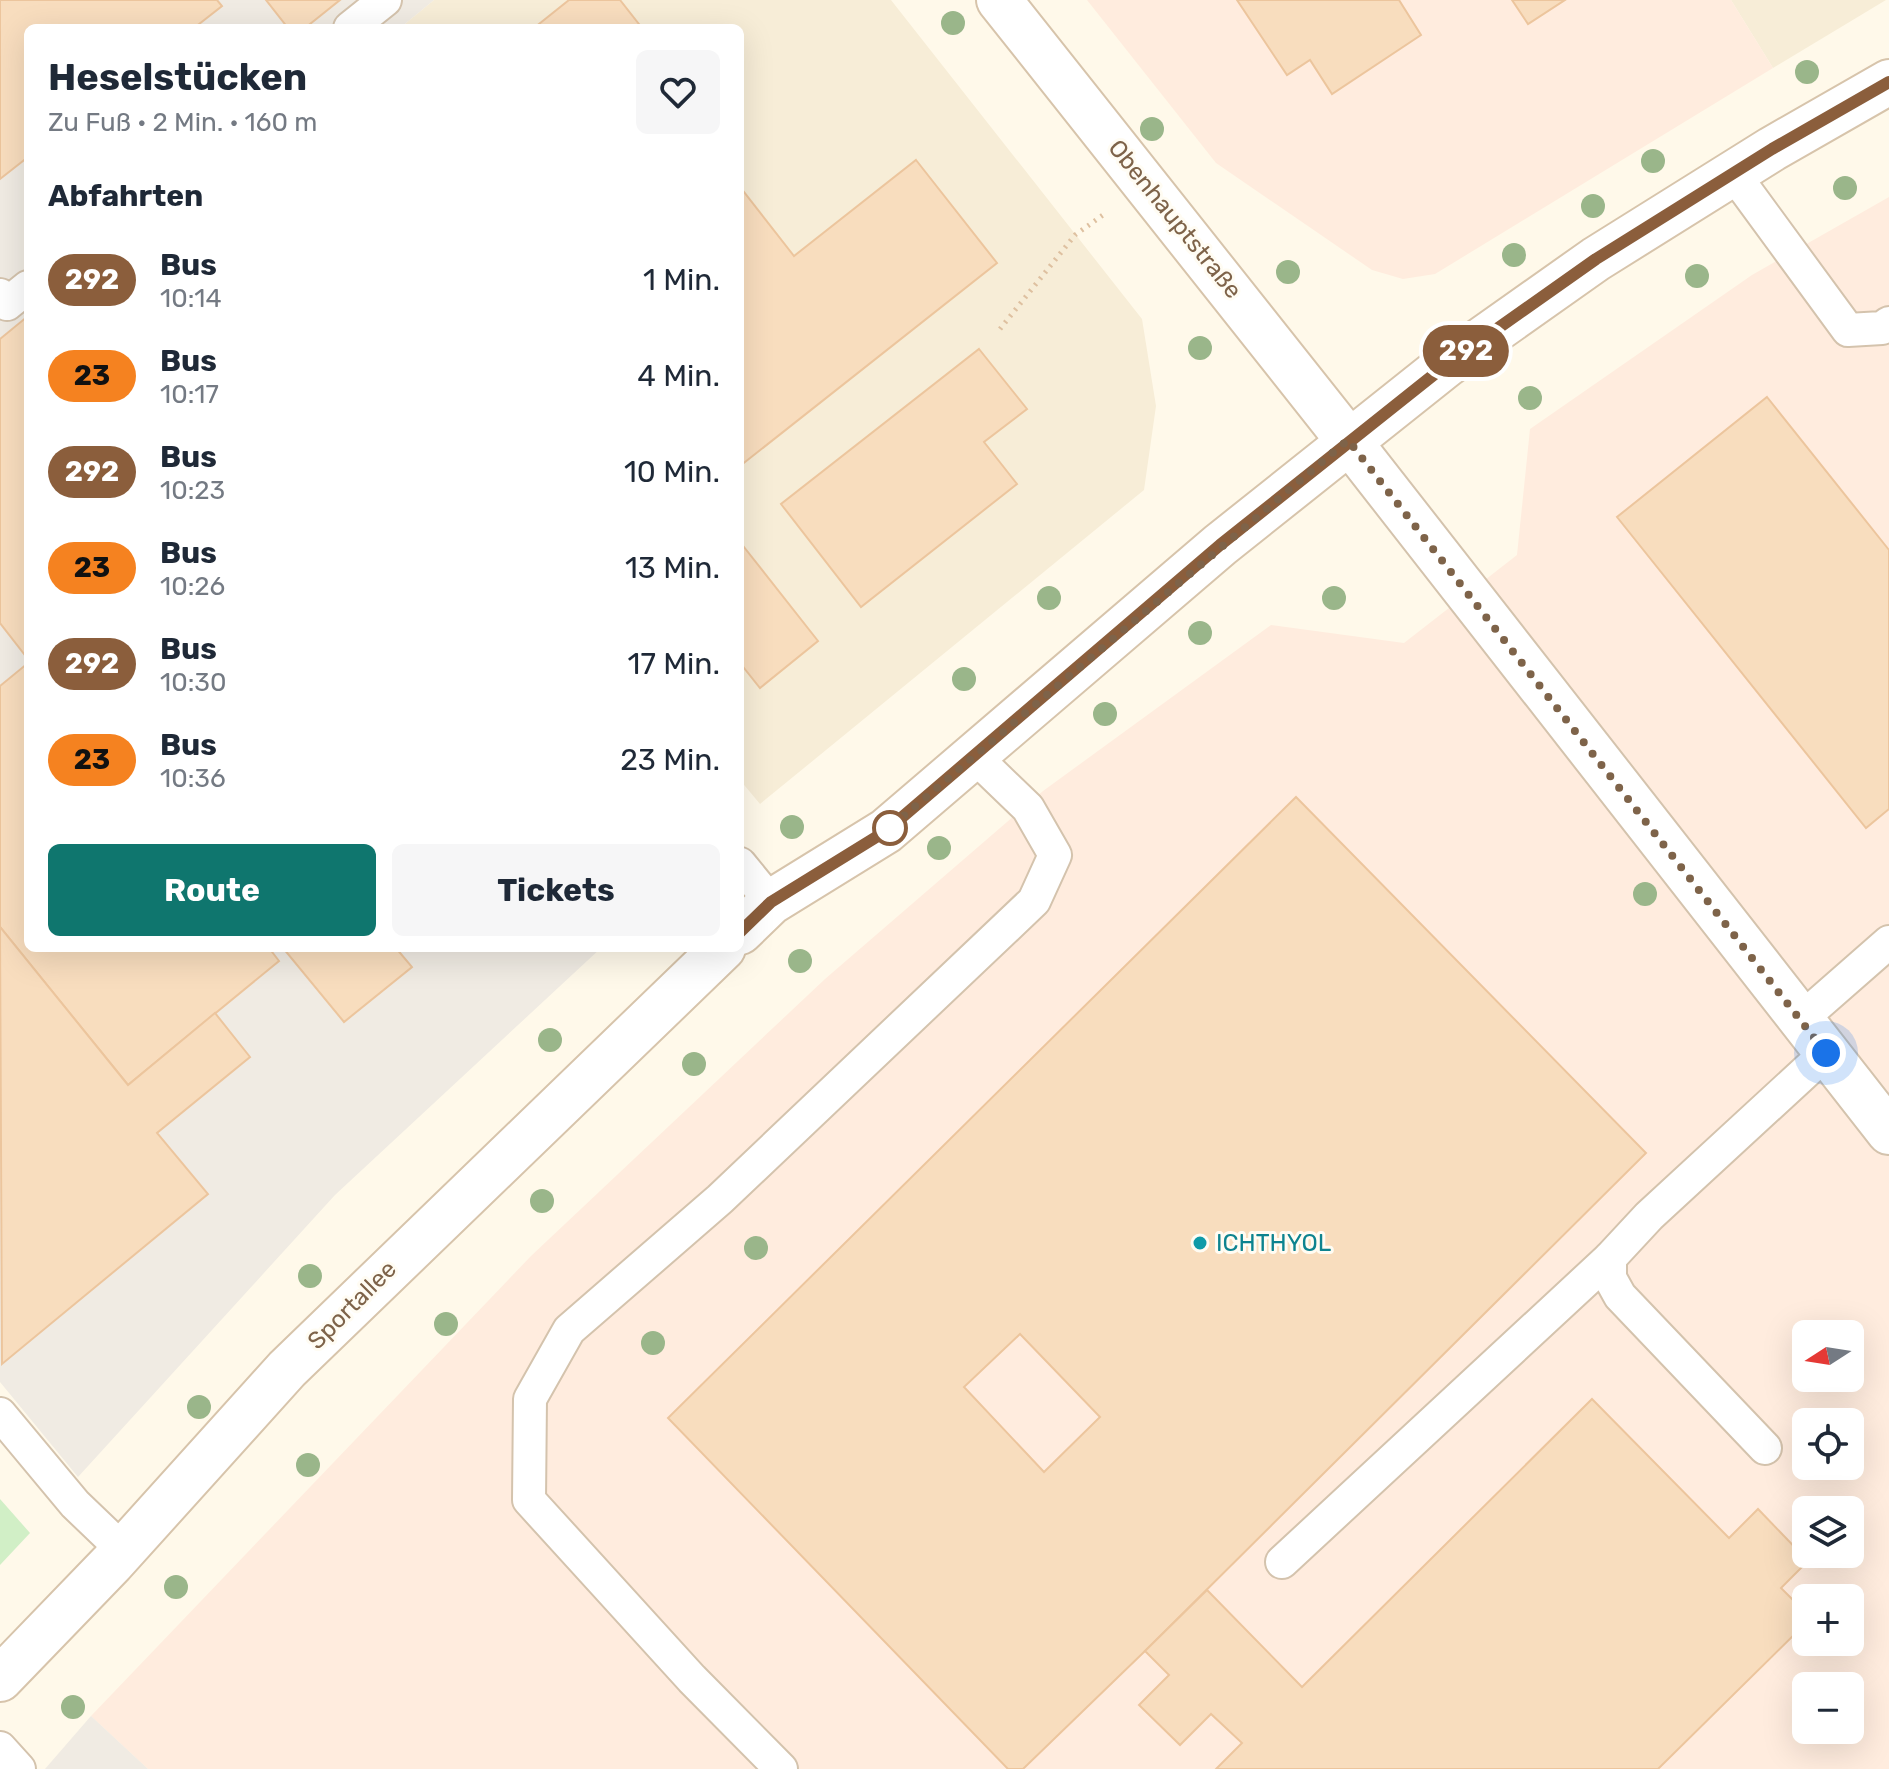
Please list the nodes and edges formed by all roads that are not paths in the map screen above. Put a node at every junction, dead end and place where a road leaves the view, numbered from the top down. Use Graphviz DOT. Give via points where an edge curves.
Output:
graph roads {
  1 [pos="385,0"];
  2 [pos="999,0"];
  3 [pos="355,24"];
  4 [pos="1889,82"];
  5 [pos="1733,173"];
  6 [pos="24,290"];
  7 [pos="0,295"];
  8 [pos="1889,323"];
  9 [pos="1348,440"];
  10 [pos="974,756"];
  11 [pos="744,869"];
  12 [pos="771,902"];
  13 [pos="744,928"];
  14 [pos="1889,942"];
  15 [pos="719,952"];
  16 [pos="1813,1036"];
  17 [pos="1889,1132"];
  18 [pos="1610,1258"];
  19 [pos="0,1414"];
  20 [pos="1765,1448"];
  21 [pos="123,1550"];
  22 [pos="1282,1562"];
  23 [pos="0,1679"];
  24 [pos="0,1748"];
  25 [pos="19,1769"];
  26 [pos="781,1769"];
  1 -- 3 [label="lane"];
  2 -- 9 [label="street, Obenhauptstraße"];
  4 -- 5 [label="street"];
  5 -- 8 [label="lane" via="1848,330"];
  5 -- 9 [label="street" via="1596,259"];
  6 -- 7 [label="lane" via="7,304"];
  9 -- 10 [label="street"];
  9 -- 16 [label="street, Obenhauptstraße"];
  10 -- 12 [label="street" via="886,831"];
  10 -- 26 [label="lane" via="1028,808 1055,855 1034,901 720,1199 569,1330 530,1399 529,1500"];
  11 -- 12 [label="lane"];
  12 -- 13 [label="street"];
  14 -- 16 [label="lane"];
  15 -- 21 [label="street, Sportallee" via="287,1369"];
  16 -- 17 [label="street, Obenhauptstraße"];
  16 -- 18 [label="lane"];
  18 -- 20 [label="lane" via="1610,1278 1620,1296"];
  18 -- 22 [label="lane"];
  19 -- 21 [label="lane" via="75,1504"];
  21 -- 23 [label="street, Sportallee"];
  24 -- 25 [label="lane"];
}
